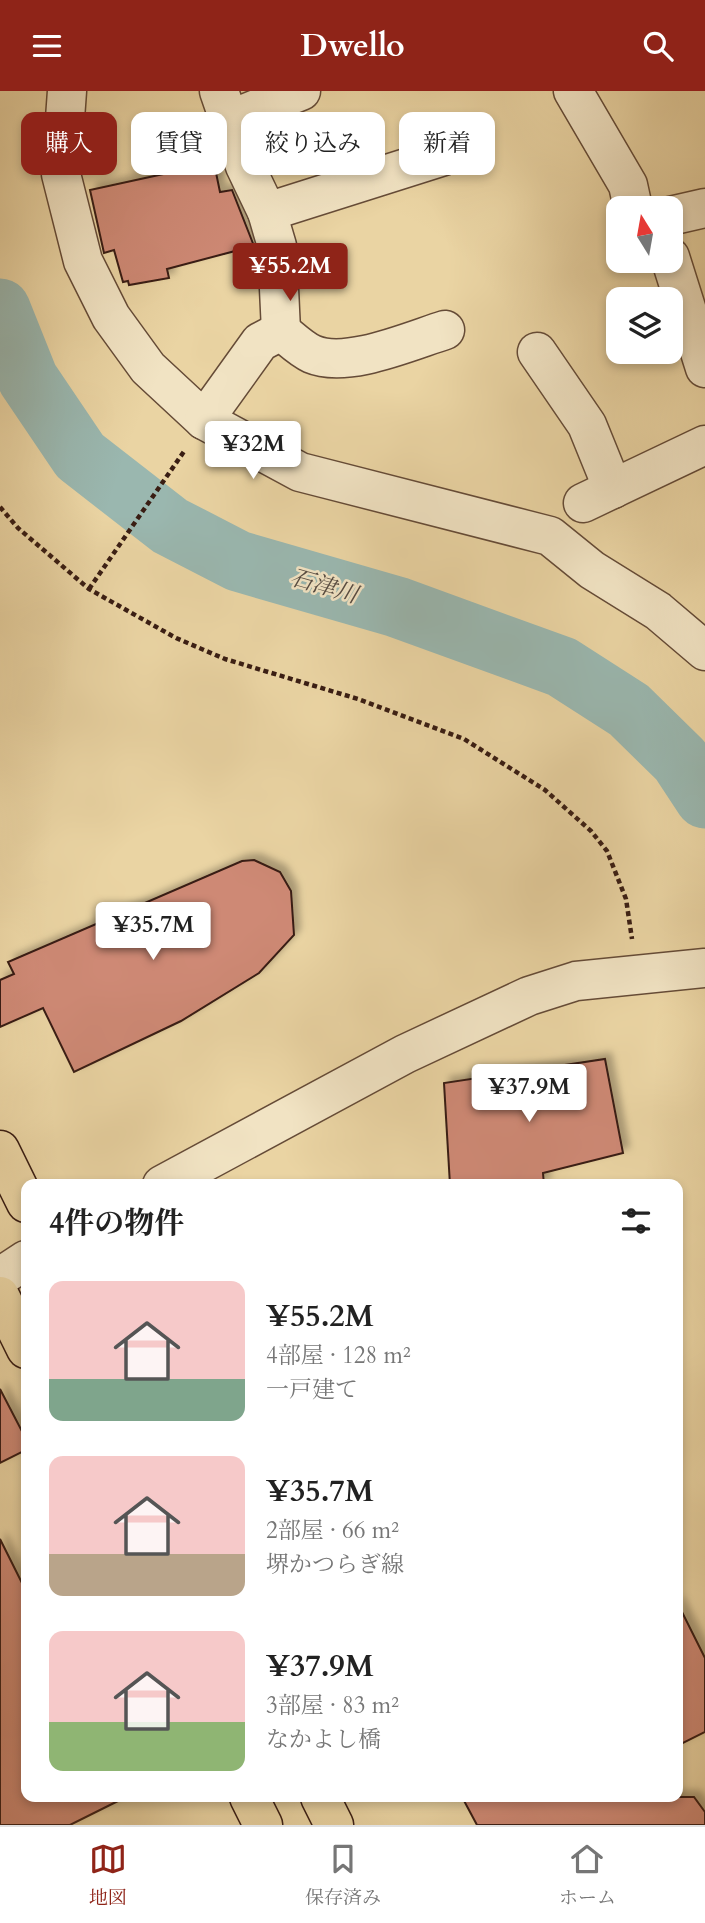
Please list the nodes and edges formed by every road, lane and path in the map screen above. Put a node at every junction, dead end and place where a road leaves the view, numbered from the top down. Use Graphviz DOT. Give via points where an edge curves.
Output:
graph roads {
  1 [pos="67,91"];
  2 [pos="301,91"];
  3 [pos="573,91"];
  4 [pos="224,106"];
  5 [pos="399,170"];
  6 [pos="630,196"];
  7 [pos="705,208"];
  8 [pos="267,212"];
  9 [pos="683,213"];
  10 [pos="675,273"];
  11 [pos="446,330"];
  12 [pos="281,331"];
  13 [pos="537,352"];
  14 [pos="705,368"];
  15 [pos="198,430"];
  16 [pos="705,445"];
  17 [pos="0,507"];
  18 [pos="89,589"];
  19 [pos="705,651"];
  20 [pos="705,968"];
  21 [pos="650,972"];
  22 [pos="0,1150"];
  23 [pos="173,1179"];
  24 [pos="21,1193"];
  25 [pos="21,1263"];
  26 [pos="0,1277"];
  27 [pos="0,1296"];
  28 [pos="21,1339"];
  29 [pos="252,1802"];
  30 [pos="322,1802"];
  31 [pos="263,1825"];
  32 [pos="334,1825"];
  1 -- 15 [label="street" via="61,174 82,261 111,317"];
  2 -- 4 [label="street"];
  3 -- 6 [label="street"];
  4 -- 8 [label="street"];
  5 -- 8 [label="street"];
  7 -- 9 [label="street"];
  8 -- 12 [label="street" via="277,246"];
  10 -- 14 [label="street"];
  11 -- 12 [label="street" via="380,351 332,359 311,353"];
  12 -- 15 [label="street" via="260,342"];
  13 -- 16 [label="street" via="587,425 598,496"];
  15 -- 18 [label="path"];
  15 -- 19 [label="street" via="300,472 550,536 658,611"];
  17 -- 18 [label="path"];
  18 -- 21 [label="path" via="176,638 225,659 358,699 464,739 545,790 607,851 626,899 634,950"];
  20 -- 21 [label="street"];
  21 -- 23 [label="street" via="576,981 529,996 405,1054"];
  22 -- 24 [label="main road"];
  25 -- 26 [label="street"];
  27 -- 28 [label="main road"];
  29 -- 31 [label="main road"];
  30 -- 32 [label="main road"];
}
